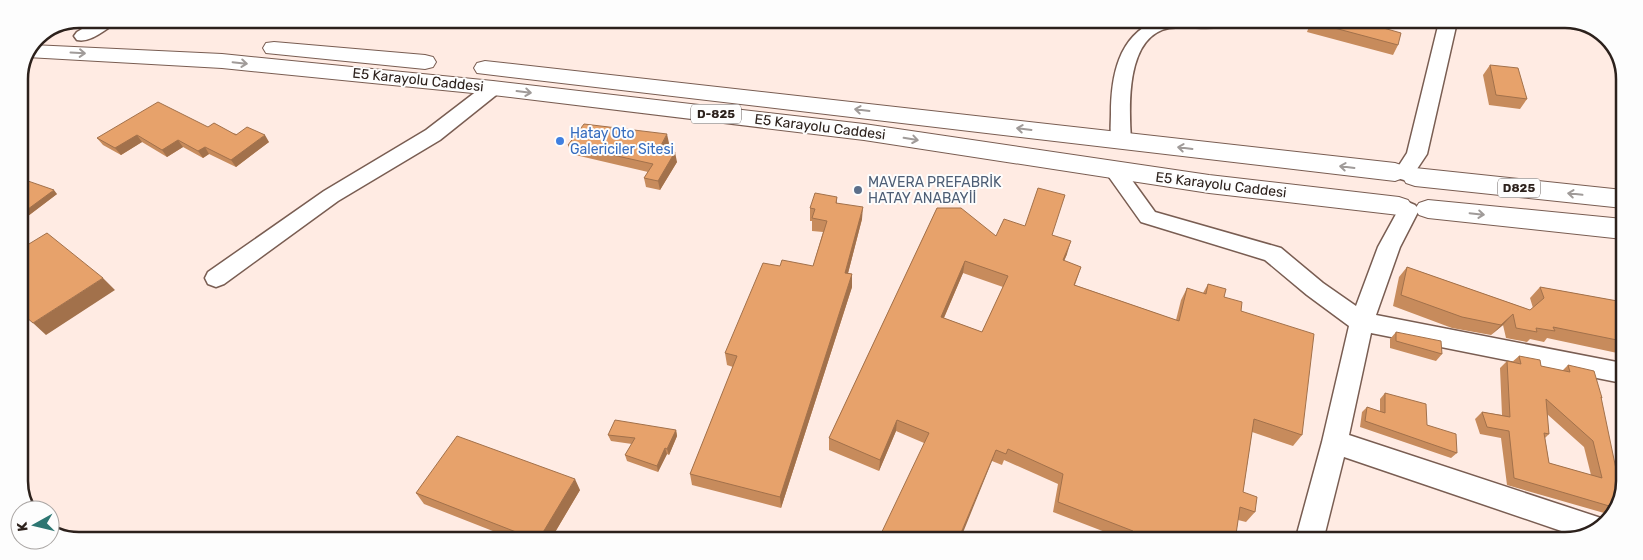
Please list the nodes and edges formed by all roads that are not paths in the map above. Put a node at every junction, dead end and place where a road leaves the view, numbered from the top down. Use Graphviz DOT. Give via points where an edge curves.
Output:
graph roads {
  1 [pos="96,28"];
  2 [pos="1152,28"];
  3 [pos="1447,28"];
  4 [pos="54,34"];
  5 [pos="83,36"];
  6 [pos="35,51"];
  7 [pos="493,88"];
  8 [pos="1121,140"];
  9 [pos="1114,170"];
  10 [pos="1405,174"];
  11 [pos="1615,198"];
  12 [pos="1412,208"];
  13 [pos="1615,228"];
  14 [pos="216,278"];
  15 [pos="1362,322"];
  16 [pos="1616,372"];
  17 [pos="1336,441"];
  18 [pos="1588,527"];
  19 [pos="1311,532"];
  1 -- 5 [label="street"];
  2 -- 8 [label="street" via="1131,47 1119,106"];
  3 -- 10 [label="street" via="1417,154"];
  4 -- 5 [label="highway, E5 Karayolu Caddesi / D-825"];
  8 -- 5 [label="highway, E5 Karayolu Caddesi / D-825, one-way" via="319,51"];
  6 -- 7 [label="highway, E5 Karayolu Caddesi / D-825, one-way" via="222,61"];
  7 -- 9 [label="highway, E5 Karayolu Caddesi / D-825, one-way" via="864,132"];
  7 -- 14 [label="street" via="432,135 331,196"];
  10 -- 8 [label="highway, E5 Karayolu Caddesi / D-825, one-way"];
  9 -- 12 [label="highway, E5 Karayolu Caddesi / D-825"];
  9 -- 15 [label="street" via="1148,217 1274,254 1315,289"];
  11 -- 10 [label="highway, E5 Karayolu Caddesi / D825, one-way"];
  10 -- 12 [label="highway" via="1436,194 1434,206"];
  10 -- 12 [label="highway" via="1382,176 1377,185 1384,197"];
  12 -- 13 [label="highway, E5 Karayolu Caddesi / D825, one-way"];
  12 -- 15 [label="street" via="1389,247"];
  15 -- 16 [label="street"];
  15 -- 17 [label="street"];
  17 -- 18 [label="street"];
  17 -- 19 [label="street"];
}
